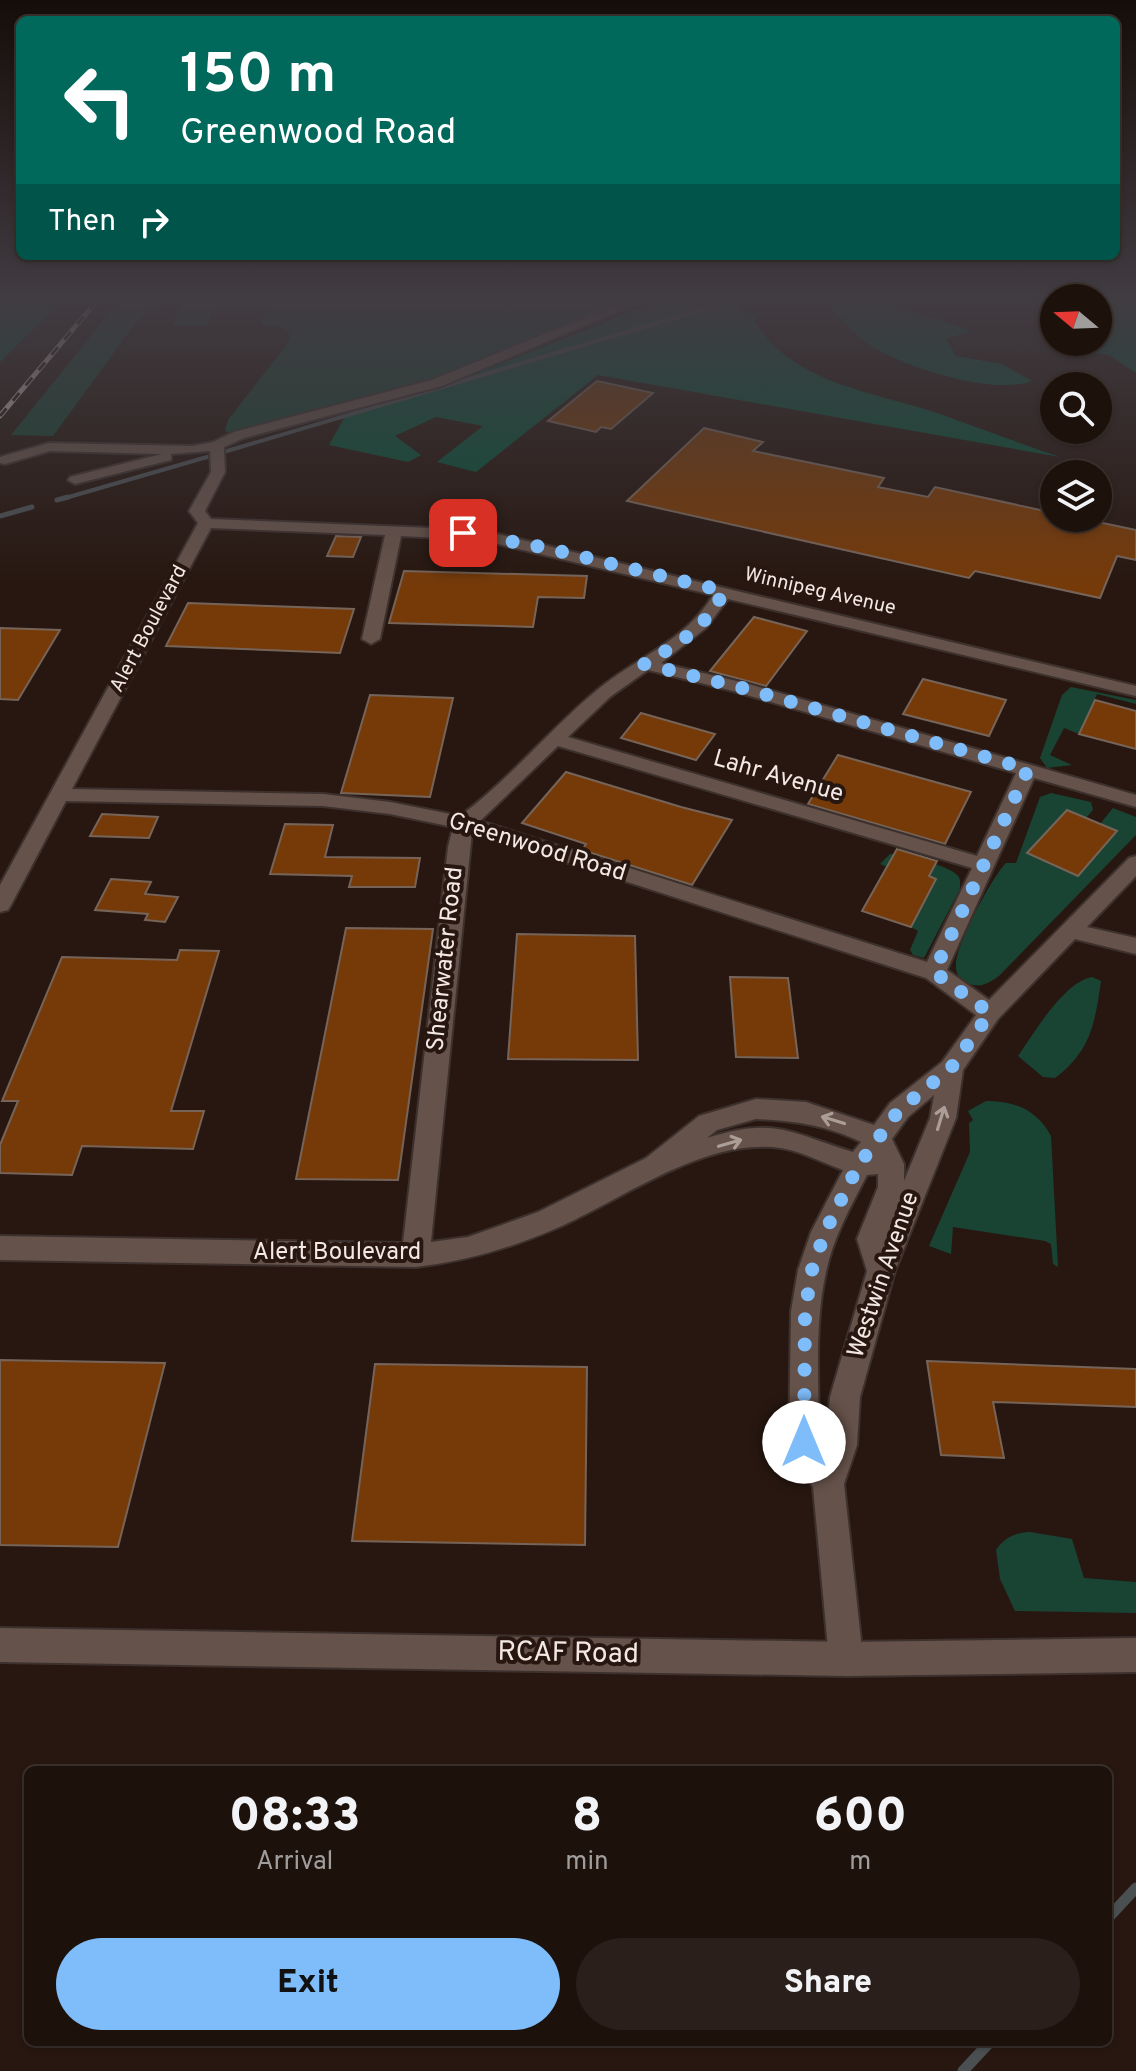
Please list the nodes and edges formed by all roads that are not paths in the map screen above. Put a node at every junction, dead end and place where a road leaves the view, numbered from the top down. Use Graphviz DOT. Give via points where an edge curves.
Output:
graph roads {
  1 [pos="400,393"];
  2 [pos="217,445"];
  3 [pos="192,450"];
  4 [pos="5,460"];
  5 [pos="75,480"];
  6 [pos="206,523"];
  7 [pos="394,530"];
  8 [pos="724,591"];
  9 [pos="371,639"];
  10 [pos="644,664"];
  11 [pos="1136,691"];
  12 [pos="555,739"];
  13 [pos="1028,769"];
  14 [pos="58,795"];
  15 [pos="1136,801"];
  16 [pos="464,823"];
  17 [pos="1136,863"];
  18 [pos="986,865"];
  19 [pos="0,905"];
  20 [pos="1073,931"];
  21 [pos="1136,946"];
  22 [pos="934,972"];
  23 [pos="990,1013"];
  24 [pos="951,1068"];
  25 [pos="879,1139"];
  26 [pos="926,1154"];
  27 [pos="891,1164"];
  28 [pos="655,1165"];
  29 [pos="858,1166"];
  30 [pos="0,1248"];
  31 [pos="416,1255"];
  32 [pos="881,1271"];
  33 [pos="828,1484"];
  34 [pos="0,1645"];
  35 [pos="1136,1655"];
  36 [pos="846,1659"];
  1 -- 2 [label="street"];
  2 -- 3 [label="street"];
  2 -- 6 [label="street" via="218,472 197,511"];
  3 -- 4 [label="street" via="49,447"];
  3 -- 5 [label="street"];
  6 -- 7 [label="street, Winnipeg Avenue"];
  6 -- 14 [label="street, Alert Boulevard"];
  7 -- 8 [label="street, Winnipeg Avenue" via="481,535"];
  7 -- 9 [label="street"];
  8 -- 10 [label="street" via="713,614 685,640"];
  8 -- 11 [label="street, Winnipeg Avenue"];
  10 -- 12 [label="street"];
  10 -- 13 [label="street"];
  12 -- 16 [label="street"];
  12 -- 18 [label="street, Lahr Avenue"];
  13 -- 15 [label="street"];
  13 -- 18 [label="street"];
  14 -- 16 [label="street, Greenwood Road" via="323,800"];
  14 -- 19 [label="street, Alert Boulevard"];
  16 -- 22 [label="street, Greenwood Road"];
  16 -- 31 [label="street, Shearwater Road"];
  17 -- 20 [label="street, Westwin Avenue"];
  18 -- 22 [label="street"];
  20 -- 21 [label="street"];
  20 -- 23 [label="street, Westwin Avenue"];
  22 -- 23 [label="street, Greenwood Road"];
  23 -- 24 [label="street, Westwin Avenue"];
  24 -- 25 [label="street, Westwin Avenue" via="899,1110"];
  26 -- 24 [label="street, Westwin Avenue, one-way" via="943,1118"];
  25 -- 27 [label="street"];
  25 -- 28 [label="street, Alert Boulevard, one-way" via="806,1112 756,1109 708,1123"];
  25 -- 29 [label="street, Westwin Avenue"];
  26 -- 27 [label="street, Alert Boulevard"];
  26 -- 32 [label="street, Westwin Avenue"];
  27 -- 29 [label="street, Alert Boulevard"];
  27 -- 32 [label="street" via="891,1187 871,1239"];
  28 -- 29 [label="street, Alert Boulevard, one-way" via="752,1136 786,1138"];
  28 -- 31 [label="street, Alert Boulevard" via="548,1220 468,1249"];
  29 -- 33 [label="street, Westwin Avenue" via="825,1232 805,1311 804,1442"];
  30 -- 31 [label="street, Alert Boulevard"];
  32 -- 33 [label="street, Westwin Avenue" via="851,1370 842,1445"];
  33 -- 36 [label="street, Westwin Avenue"];
  34 -- 36 [label="street, RCAF Road"];
  35 -- 36 [label="street, RCAF Road"];
}
